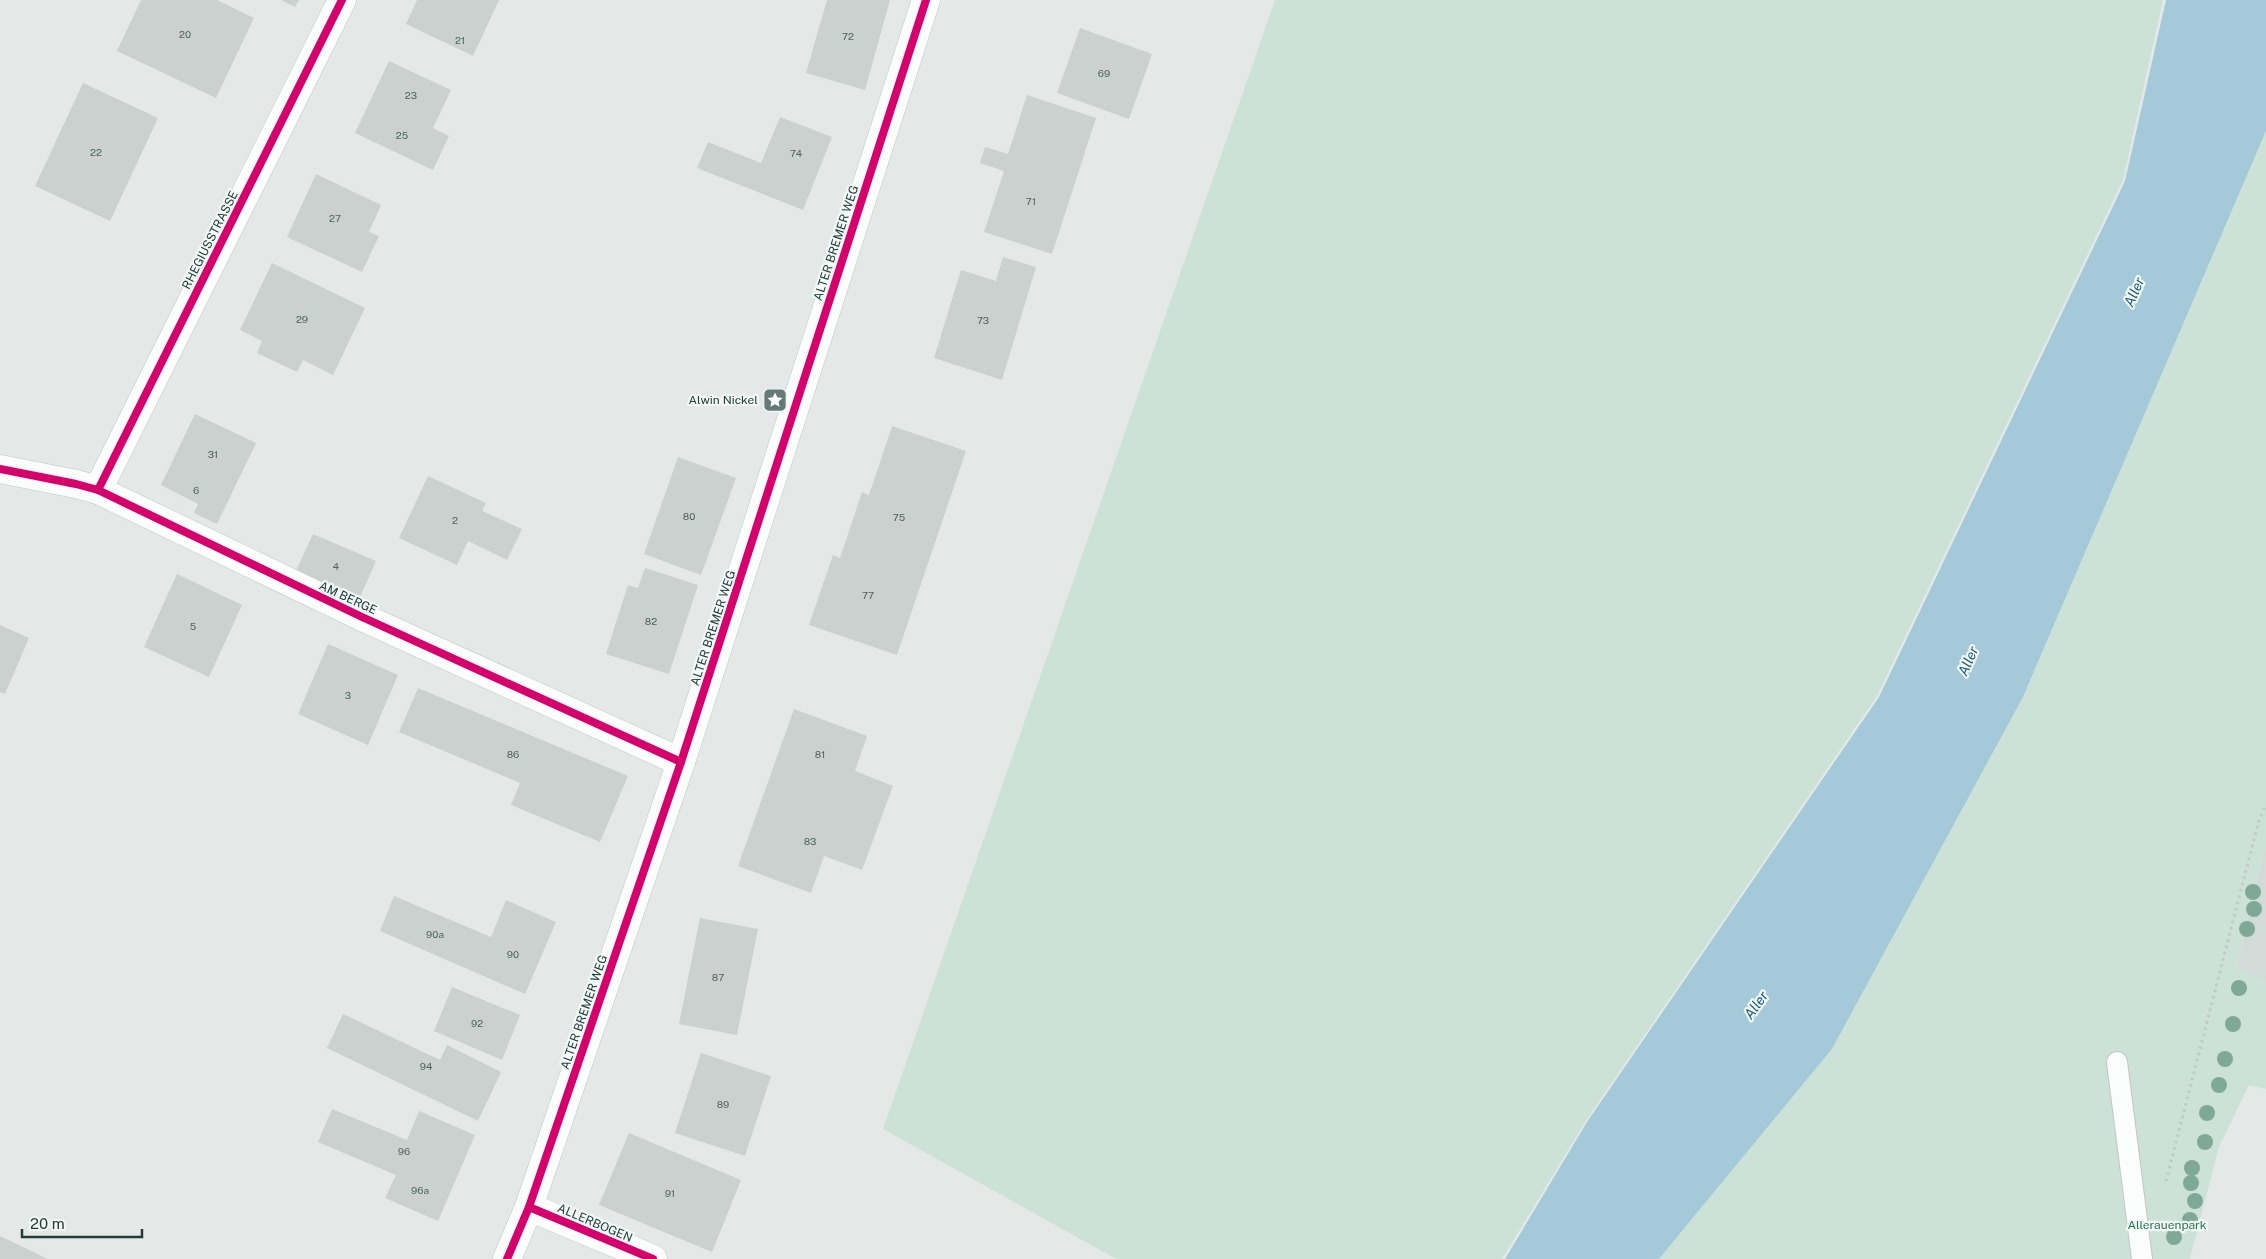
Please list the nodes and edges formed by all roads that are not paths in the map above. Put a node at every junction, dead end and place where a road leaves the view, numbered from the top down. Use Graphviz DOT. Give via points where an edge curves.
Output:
graph roads {
  1 [pos="342,0"];
  2 [pos="926,0"];
  3 [pos="0,469"];
  4 [pos="98,490"];
  5 [pos="681,762"];
  6 [pos="2117,1062"];
  7 [pos="529,1207"];
  8 [pos="507,1259"];
  9 [pos="653,1259"];
  10 [pos="2142,1259"];
  1 -- 4 [label="street, RHEGIUSSTRASSE"];
  2 -- 5 [label="street, ALTER BREMER WEG"];
  3 -- 4 [label="street, AM BERGE"];
  4 -- 5 [label="street, AM BERGE" via="362,617"];
  5 -- 7 [label="street, ALTER BREMER WEG"];
  6 -- 10 [label="lane"];
  7 -- 8 [label="street, ALTER BREMER WEG"];
  7 -- 9 [label="street, ALLERBOGEN"];
}
